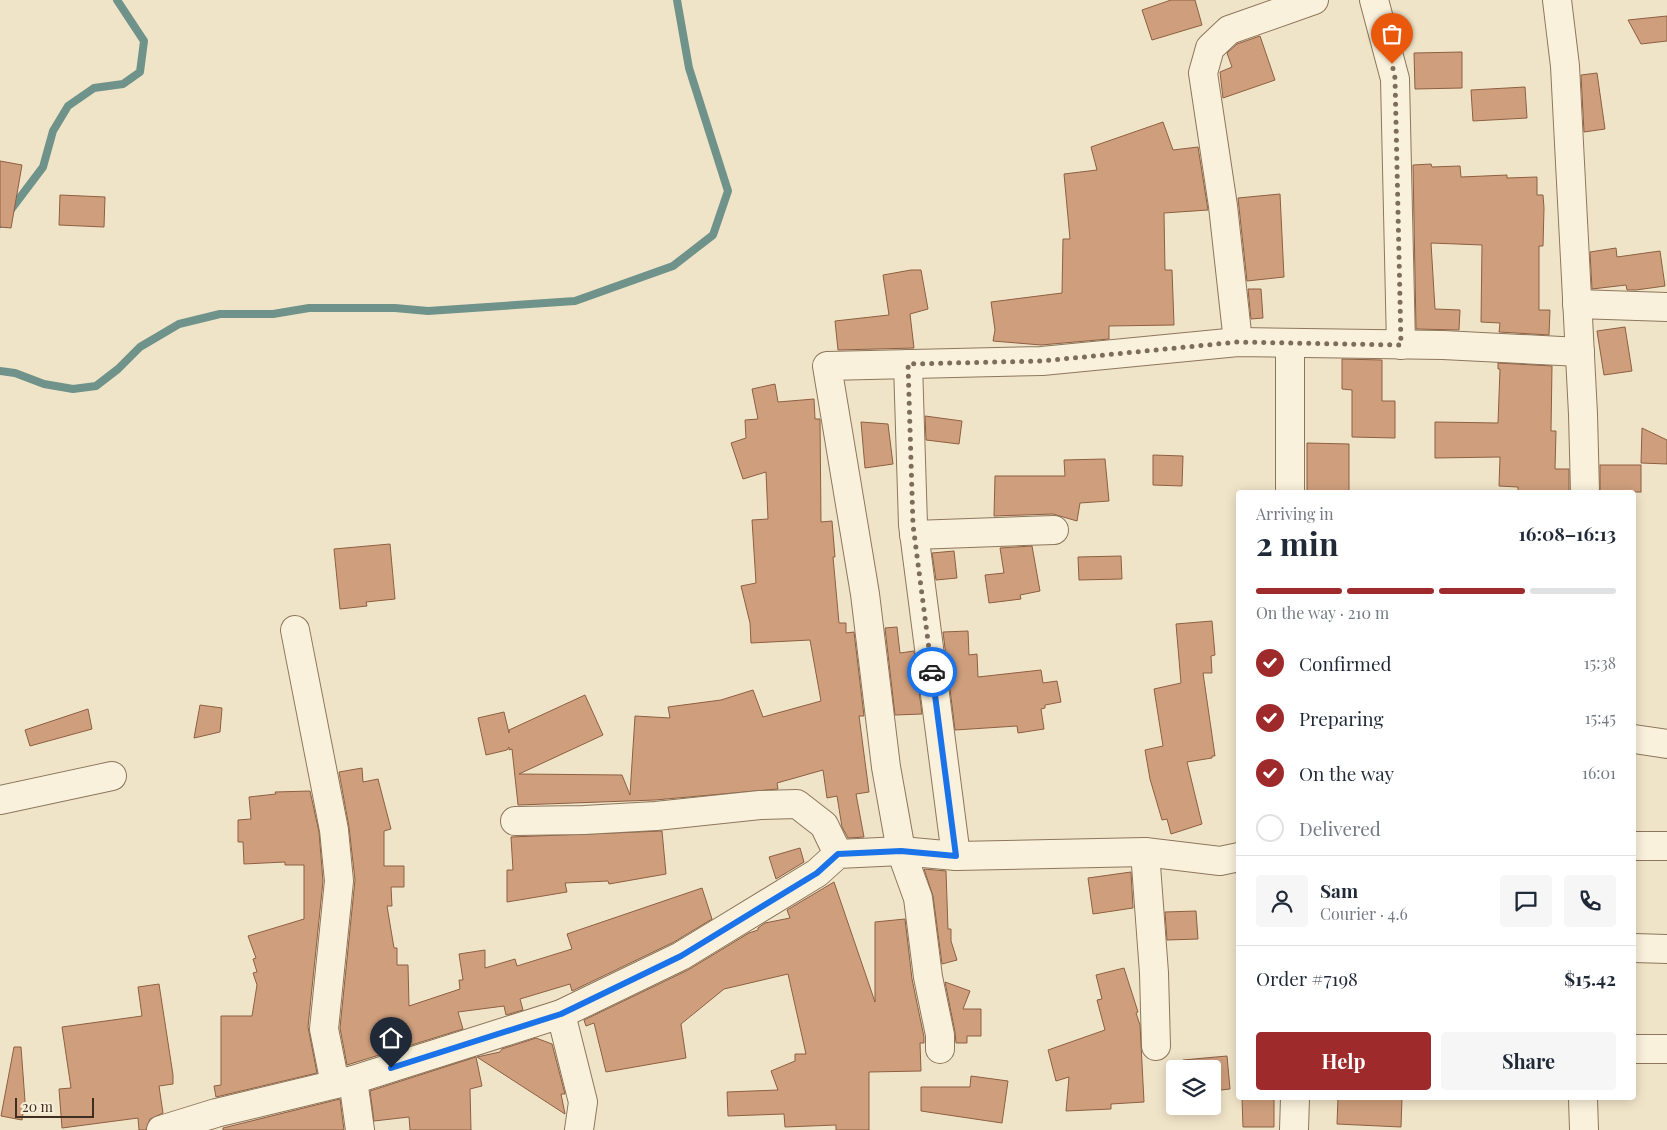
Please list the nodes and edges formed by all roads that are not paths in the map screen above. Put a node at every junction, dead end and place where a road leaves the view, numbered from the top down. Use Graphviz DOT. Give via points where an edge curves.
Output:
graph roads {
  1 [pos="1314,0"];
  2 [pos="1374,0"];
  3 [pos="1557,0"];
  4 [pos="1577,304"];
  5 [pos="1667,306"];
  6 [pos="1238,342"];
  7 [pos="1290,343"];
  8 [pos="1401,345"];
  9 [pos="1580,352"];
  10 [pos="908,364"];
  11 [pos="1290,490"];
  12 [pos="1585,490"];
  13 [pos="1054,530"];
  14 [pos="914,535"];
  15 [pos="294,630"];
  16 [pos="1636,739"];
  17 [pos="1667,744"];
  18 [pos="112,776"];
  19 [pos="0,800"];
  20 [pos="515,820"];
  21 [pos="1636,846"];
  22 [pos="1667,846"];
  23 [pos="901,851"];
  24 [pos="1145,852"];
  25 [pos="838,854"];
  26 [pos="956,856"];
  27 [pos="1236,858"];
  28 [pos="1636,948"];
  29 [pos="1667,949"];
  30 [pos="561,1014"];
  31 [pos="1156,1046"];
  32 [pos="940,1049"];
  33 [pos="1636,1049"];
  34 [pos="1667,1049"];
  35 [pos="344,1082"];
  36 [pos="1295,1100"];
  37 [pos="1583,1100"];
  38 [pos="161,1130"];
  39 [pos="360,1130"];
  40 [pos="579,1130"];
  41 [pos="1294,1130"];
  42 [pos="1584,1130"];
  1 -- 6 [label="street" via="1229,30 1210,48 1203,73 1223,206"];
  2 -- 8 [label="street" via="1395,78"];
  3 -- 4 [label="street" via="1565,66"];
  4 -- 5 [label="street"];
  4 -- 9 [label="street"];
  6 -- 7 [label="street"];
  6 -- 10 [label="street" via="1042,361"];
  7 -- 8 [label="street"];
  7 -- 11 [label="street"];
  8 -- 9 [label="street"];
  9 -- 12 [label="street"];
  10 -- 14 [label="street"];
  10 -- 23 [label="street" via="827,366 865,594 886,767"];
  13 -- 14 [label="street"];
  14 -- 26 [label="street"];
  15 -- 35 [label="street" via="334,830 339,881 324,1029"];
  16 -- 17 [label="street"];
  18 -- 19 [label="street"];
  20 -- 25 [label="street" via="611,818 796,804 824,826"];
  21 -- 22 [label="street"];
  23 -- 25 [label="street"];
  23 -- 26 [label="street"];
  23 -- 32 [label="street" via="918,898"];
  24 -- 26 [label="street"];
  24 -- 27 [label="street" via="1220,861"];
  24 -- 31 [label="street"];
  25 -- 30 [label="street" via="817,873 681,956"];
  28 -- 29 [label="street"];
  30 -- 35 [label="street"];
  30 -- 40 [label="street" via="583,1102"];
  33 -- 34 [label="street"];
  35 -- 38 [label="street"];
  35 -- 39 [label="street"];
  36 -- 41 [label="street"];
  37 -- 42 [label="street"];
}
